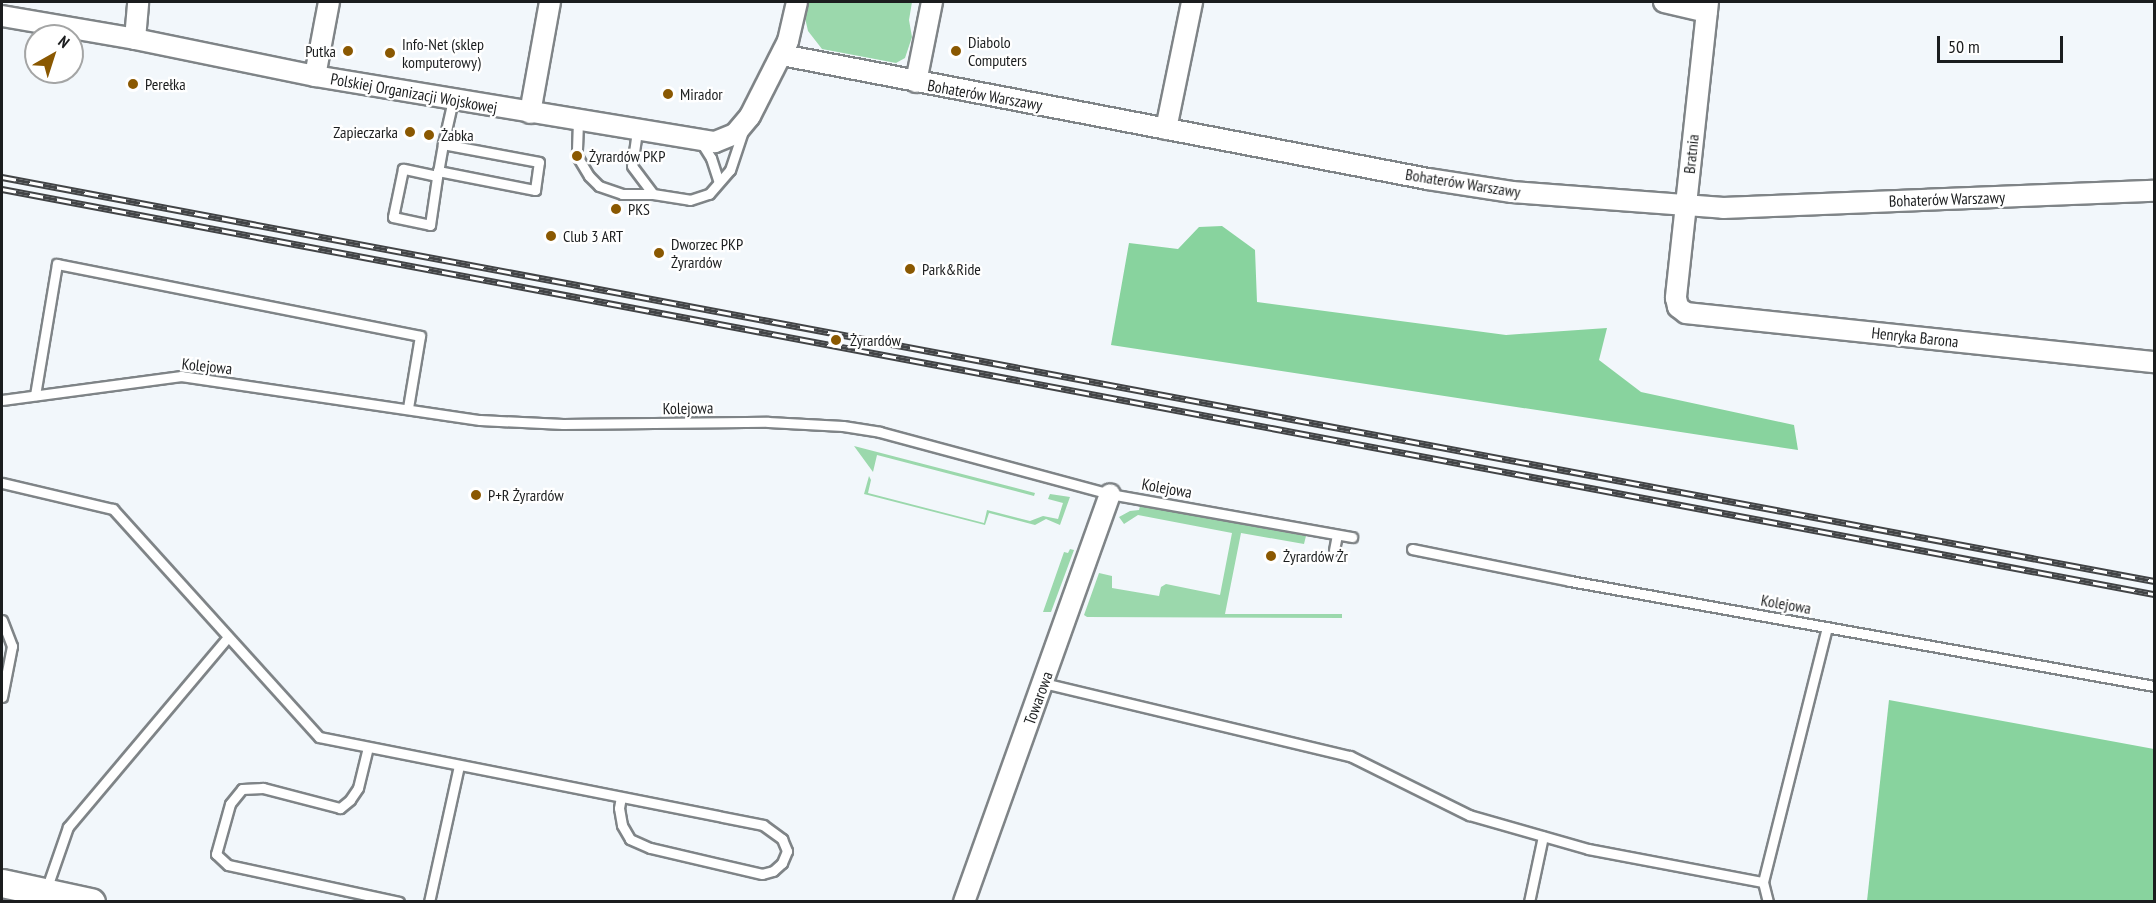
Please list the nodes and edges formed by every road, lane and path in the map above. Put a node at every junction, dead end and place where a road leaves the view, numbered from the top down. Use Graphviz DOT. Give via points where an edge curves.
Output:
graph roads {
  1 [pos="138,2"];
  2 [pos="329,2"];
  3 [pos="550,2"];
  4 [pos="797,2"];
  5 [pos="932,2"];
  6 [pos="1192,2"];
  7 [pos="1664,2"];
  8 [pos="1707,7"];
  9 [pos="2,16"];
  10 [pos="135,39"];
  11 [pos="782,55"];
  12 [pos="315,76"];
  13 [pos="916,82"];
  14 [pos="453,100"];
  15 [pos="530,113"];
  16 [pos="578,121"];
  17 [pos="745,123"];
  18 [pos="1166,129"];
  19 [pos="637,131"];
  20 [pos="701,142"];
  21 [pos="443,144"];
  22 [pos="438,174"];
  23 [pos="719,182"];
  24 [pos="2154,191"];
  25 [pos="653,194"];
  26 [pos="1686,207"];
  27 [pos="1678,307"];
  28 [pos="2154,363"];
  29 [pos="35,395"];
  30 [pos="2,400"];
  31 [pos="408,408"];
  32 [pos="2,483"];
  33 [pos="1110,494"];
  34 [pos="1337,535"];
  35 [pos="1352,537"];
  36 [pos="1412,549"];
  37 [pos="1334,550"];
  38 [pos="2,620"];
  39 [pos="1827,627"];
  40 [pos="228,637"];
  41 [pos="1043,683"];
  42 [pos="2154,686"];
  43 [pos="2,697"];
  44 [pos="368,747"];
  45 [pos="459,765"];
  46 [pos="621,797"];
  47 [pos="1543,836"];
  48 [pos="1763,882"];
  49 [pos="2,883"];
  50 [pos="45,892"];
  51 [pos="91,902"];
  52 [pos="399,902"];
  53 [pos="429,902"];
  54 [pos="964,902"];
  55 [pos="1529,902"];
  56 [pos="1768,902"];
  1 -- 10 [label="street"];
  2 -- 12 [label="street"];
  3 -- 15 [label="street"];
  4 -- 11 [label="street, Polskiej Organizacji Wojskowej"];
  5 -- 13 [label="street"];
  6 -- 18 [label="street"];
  7 -- 8 [label="street"];
  8 -- 26 [label="street, Bratnia"];
  9 -- 10 [label="street, Polskiej Organizacji Wojskowej"];
  10 -- 12 [label="street, Polskiej Organizacji Wojskowej"];
  11 -- 13 [label="street, Bohaterów Warszawy"];
  11 -- 17 [label="street, Polskiej Organizacji Wojskowej"];
  12 -- 14 [label="street, Polskiej Organizacji Wojskowej"];
  13 -- 18 [label="street, Bohaterów Warszawy"];
  14 -- 15 [label="street, Polskiej Organizacji Wojskowej"];
  14 -- 21 [label="lane"];
  15 -- 16 [label="street, Polskiej Organizacji Wojskowej"];
  16 -- 19 [label="street, Polskiej Organizacji Wojskowej"];
  16 -- 25 [label="lane" via="577,156 594,182 611,192"];
  17 -- 20 [label="street, Polskiej Organizacji Wojskowej" via="729,139"];
  17 -- 23 [label="lane" via="734,164"];
  18 -- 26 [label="street, Bohaterów Warszawy" via="1512,192"];
  19 -- 20 [label="street, Polskiej Organizacji Wojskowej"];
  19 -- 25 [label="lane" via="632,166"];
  20 -- 23 [label="lane"];
  21 -- 22 [label="lane"];
  21 -- 22 [label="lane" via="539,162 535,190"];
  22 -- 22 [label="lane" via="430,225 393,218 403,169"];
  23 -- 25 [label="lane" via="700,199"];
  24 -- 26 [label="street, Bohaterów Warszawy"];
  26 -- 27 [label="street, Bratnia"];
  27 -- 28 [label="street, Henryka Barona" via="1686,312"];
  29 -- 30 [label="lane, Kolejowa"];
  29 -- 31 [label="lane, Kolejowa" via="181,376"];
  29 -- 31 [label="lane" via="57,264 420,336"];
  31 -- 33 [label="lane, Kolejowa" via="480,420 539,423 768,422 843,426 898,436"];
  32 -- 40 [label="lane" via="113,509"];
  33 -- 34 [label="lane, Kolejowa"];
  33 -- 41 [label="street, Towarowa"];
  34 -- 35 [label="lane, Kolejowa"];
  34 -- 37 [label="lane"];
  36 -- 39 [label="lane, Kolejowa"];
  38 -- 43 [label="lane" via="12,646"];
  39 -- 42 [label="lane, Kolejowa"];
  39 -- 48 [label="lane"];
  40 -- 44 [label="lane" via="319,737"];
  40 -- 50 [label="lane" via="68,827"];
  41 -- 47 [label="lane" via="1350,756 1469,815"];
  41 -- 54 [label="street, Towarowa"];
  44 -- 45 [label="lane"];
  44 -- 52 [label="lane" via="358,788 340,808 262,788 242,789 230,804 216,854 228,865"];
  45 -- 46 [label="lane"];
  45 -- 53 [label="lane"];
  46 -- 46 [label="lane" via="763,825 782,839 787,851 782,863 762,874 650,848 630,839 622,825"];
  47 -- 48 [label="lane" via="1588,849"];
  47 -- 55 [label="lane"];
  48 -- 56 [label="lane"];
  49 -- 50 [label="main road"];
  50 -- 51 [label="main road"];
}
